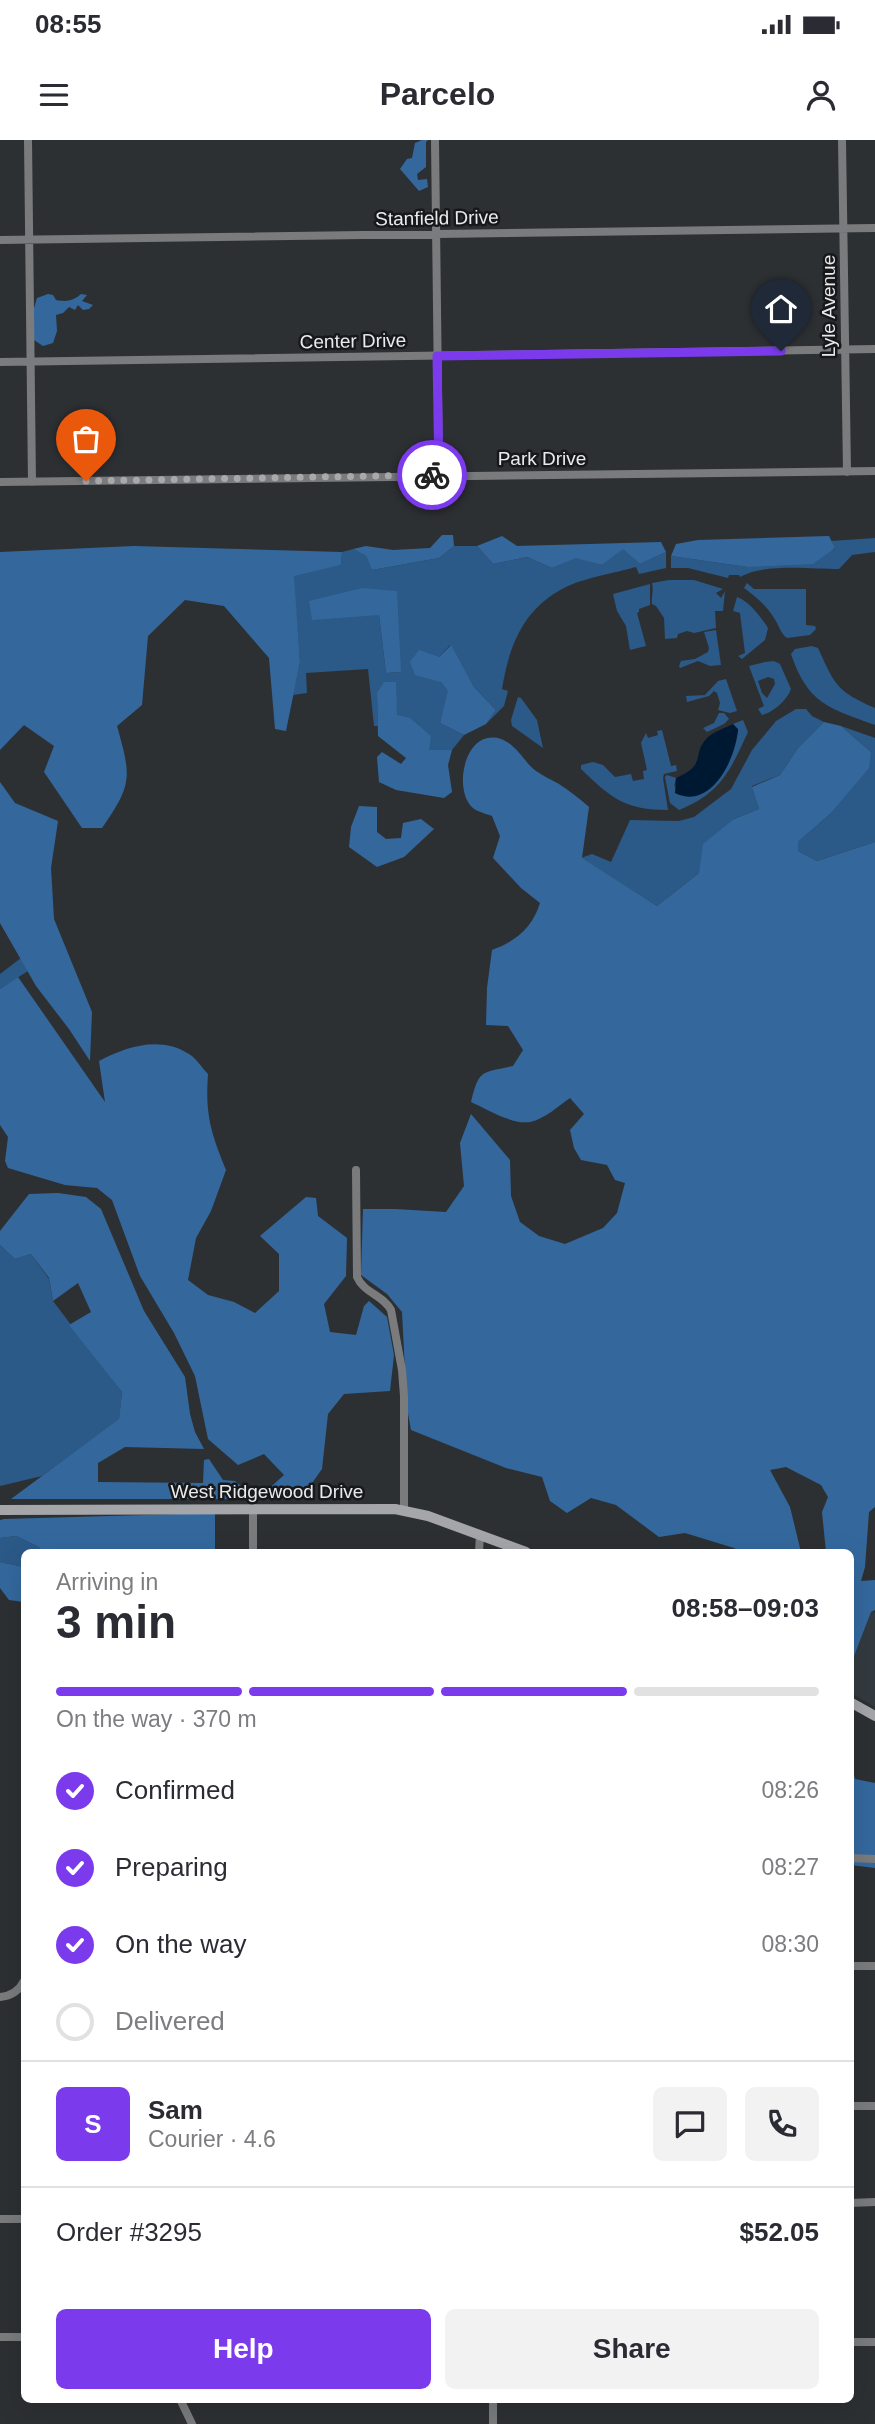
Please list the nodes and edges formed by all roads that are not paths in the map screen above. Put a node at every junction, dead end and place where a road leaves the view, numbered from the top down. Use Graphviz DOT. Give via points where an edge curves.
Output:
graph roads {
  1 [pos="28,140"];
  2 [pos="435,140"];
  3 [pos="842,140"];
  4 [pos="844,228"];
  5 [pos="875,228"];
  6 [pos="436,234"];
  7 [pos="0,240"];
  8 [pos="29,240"];
  9 [pos="875,349"];
  10 [pos="844,350"];
  11 [pos="437,356"];
  12 [pos="0,362"];
  13 [pos="32,362"];
  14 [pos="875,471"];
  15 [pos="847,472"];
  16 [pos="439,475"];
  17 [pos="0,482"];
  18 [pos="32,482"];
  19 [pos="356,1170"];
  20 [pos="253,1508"];
  21 [pos="0,1510"];
  22 [pos="404,1510"];
  23 [pos="480,1535"];
  24 [pos="253,1549"];
  25 [pos="479,1549"];
  26 [pos="518,1549"];
  27 [pos="854,1704"];
  28 [pos="875,1717"];
  29 [pos="854,1858"];
  30 [pos="875,1859"];
  31 [pos="854,1966"];
  32 [pos="875,1966"];
  33 [pos="21,1988"];
  34 [pos="0,1997"];
  35 [pos="854,2106"];
  36 [pos="875,2106"];
  37 [pos="875,2202"];
  38 [pos="854,2203"];
  39 [pos="0,2219"];
  40 [pos="21,2219"];
  41 [pos="0,2337"];
  42 [pos="21,2337"];
  43 [pos="854,2342"];
  44 [pos="875,2343"];
  45 [pos="182,2403"];
  46 [pos="493,2403"];
  47 [pos="192,2424"];
  48 [pos="493,2424"];
  1 -- 8 [label="street"];
  2 -- 6 [label="street"];
  3 -- 4 [label="street, Lyle Avenue"];
  4 -- 5 [label="street, Stanfield Drive"];
  4 -- 6 [label="street, Stanfield Drive"];
  4 -- 10 [label="street, Lyle Avenue"];
  6 -- 8 [label="street, Stanfield Drive"];
  6 -- 11 [label="street"];
  7 -- 8 [label="street, Stanfield Drive"];
  8 -- 13 [label="street"];
  9 -- 10 [label="street, Center Drive"];
  10 -- 11 [label="street, Center Drive"];
  10 -- 15 [label="street, Lyle Avenue"];
  11 -- 13 [label="street, Center Drive"];
  11 -- 16 [label="street"];
  12 -- 13 [label="street, Center Drive"];
  13 -- 18 [label="street"];
  14 -- 15 [label="street, Park Drive"];
  15 -- 16 [label="street, Park Drive"];
  16 -- 18 [label="street, Park Drive"];
  17 -- 18 [label="street, Park Drive"];
  19 -- 22 [label="street" via="357,1277 362,1287 391,1310 402,1370"];
  20 -- 21 [label="street, West Ridgewood Drive"];
  20 -- 22 [label="street, West Ridgewood Drive"];
  20 -- 24 [label="street"];
  22 -- 23 [label="street, West Ridgewood Drive"];
  23 -- 25 [label="street"];
  23 -- 26 [label="street, West Ridgewood Drive"];
  27 -- 28 [label="street"];
  29 -- 30 [label="street"];
  31 -- 32 [label="street"];
  33 -- 34 [label="street"];
  35 -- 36 [label="street"];
  37 -- 38 [label="street"];
  39 -- 40 [label="street"];
  41 -- 42 [label="street"];
  43 -- 44 [label="street"];
  45 -- 47 [label="street"];
  46 -- 48 [label="street"];
}
